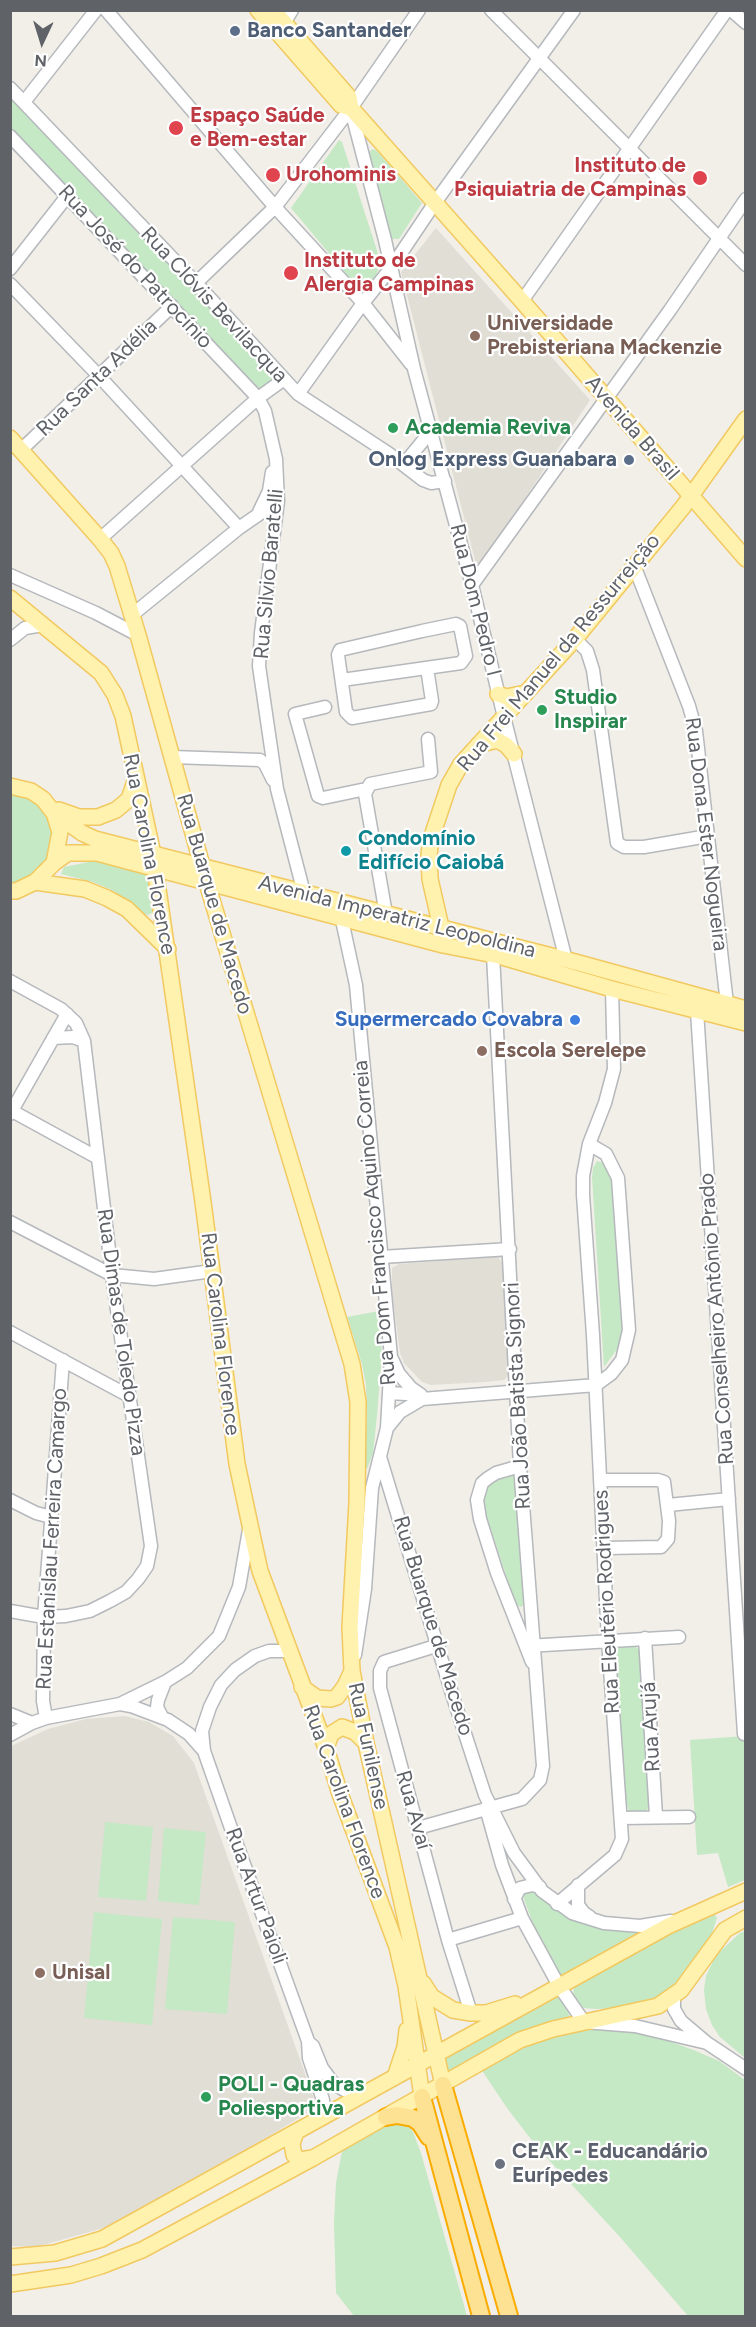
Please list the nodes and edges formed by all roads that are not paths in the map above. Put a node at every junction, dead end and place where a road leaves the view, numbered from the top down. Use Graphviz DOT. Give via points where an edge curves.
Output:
graph roads {
  1 [pos="96,10"];
  2 [pos="106,10"];
  3 [pos="258,10"];
  4 [pos="273,10"];
  5 [pos="420,10"];
  6 [pos="491,10"];
  7 [pos="574,10"];
  8 [pos="729,10"];
  9 [pos="288,17"];
  10 [pos="746,23"];
  11 [pos="540,60"];
  12 [pos="10,88"];
  13 [pos="24,102"];
  14 [pos="351,108"];
  15 [pos="10,136"];
  16 [pos="628,148"];
  17 [pos="68,195"];
  18 [pos="746,199"];
  19 [pos="434,204"];
  20 [pos="275,207"];
  21 [pos="718,237"];
  22 [pos="385,240"];
  23 [pos="403,250"];
  24 [pos="746,265"];
  25 [pos="391,268"];
  26 [pos="10,269"];
  27 [pos="196,283"];
  28 [pos="10,284"];
  29 [pos="522,301"];
  30 [pos="363,303"];
  31 [pos="172,306"];
  32 [pos="414,369"];
  33 [pos="99,376"];
  34 [pos="283,380"];
  35 [pos="298,394"];
  36 [pos="258,398"];
  37 [pos="605,398"];
  38 [pos="746,419"];
  39 [pos="431,431"];
  40 [pos="10,438"];
  41 [pos="21,450"];
  42 [pos="275,451"];
  43 [pos="404,464"];
  44 [pos="183,466"];
  45 [pos="445,481"];
  46 [pos="691,496"];
  47 [pos="278,501"];
  48 [pos="254,517"];
  49 [pos="239,528"];
  50 [pos="100,539"];
  51 [pos="746,559"];
  52 [pos="633,568"];
  53 [pos="10,574"];
  54 [pos="472,585"];
  55 [pos="10,598"];
  56 [pos="132,615"];
  57 [pos="43,625"];
  58 [pos="138,635"];
  59 [pos="574,639"];
  60 [pos="10,640"];
  61 [pos="485,640"];
  62 [pos="464,644"];
  63 [pos="427,668"];
  64 [pos="342,680"];
  65 [pos="526,693"];
  66 [pos="498,694"];
  67 [pos="325,707"];
  68 [pos="504,717"];
  69 [pos="428,739"];
  70 [pos="477,746"];
  71 [pos="514,754"];
  72 [pos="172,758"];
  73 [pos="136,778"];
  74 [pos="10,786"];
  75 [pos="277,789"];
  76 [pos="366,791"];
  77 [pos="52,809"];
  78 [pos="708,836"];
  79 [pos="154,861"];
  80 [pos="54,863"];
  81 [pos="204,874"];
  82 [pos="34,882"];
  83 [pos="12,893"];
  84 [pos="304,893"];
  85 [pos="337,901"];
  86 [pos="386,914"];
  87 [pos="341,918"];
  88 [pos="442,929"];
  89 [pos="443,945"];
  90 [pos="168,949"];
  91 [pos="494,955"];
  92 [pos="566,960"];
  93 [pos="549,970"];
  94 [pos="10,981"];
  95 [pos="612,989"];
  96 [pos="727,1004"];
  97 [pos="746,1009"];
  98 [pos="697,1011"];
  99 [pos="67,1014"];
  100 [pos="746,1023"];
  101 [pos="53,1038"];
  102 [pos="84,1041"];
  103 [pos="11,1112"];
  104 [pos="589,1144"];
  105 [pos="98,1158"];
  106 [pos="10,1222"];
  107 [pos="510,1249"];
  108 [pos="381,1257"];
  109 [pos="212,1271"];
  110 [pos="112,1275"];
  111 [pos="10,1332"];
  112 [pos="391,1357"];
  113 [pos="63,1360"];
  114 [pos="596,1385"];
  115 [pos="518,1391"];
  116 [pos="390,1393"];
  117 [pos="421,1395"];
  118 [pos="129,1396"];
  119 [pos="436,1397"];
  120 [pos="358,1402"];
  121 [pos="387,1428"];
  122 [pos="381,1457"];
  123 [pos="520,1466"];
  124 [pos="600,1480"];
  125 [pos="729,1499"];
  126 [pos="10,1500"];
  127 [pos="668,1505"];
  128 [pos="51,1517"];
  129 [pos="249,1522"];
  130 [pos="604,1548"];
  131 [pos="10,1611"];
  132 [pos="531,1611"];
  133 [pos="513,1615"];
  134 [pos="44,1617"];
  135 [pos="679,1637"];
  136 [pos="645,1638"];
  137 [pos="608,1640"];
  138 [pos="439,1645"];
  139 [pos="530,1646"];
  140 [pos="289,1651"];
  141 [pos="352,1671"];
  142 [pos="165,1682"];
  143 [pos="302,1687"];
  144 [pos="120,1704"];
  145 [pos="10,1714"];
  146 [pos="46,1718"];
  147 [pos="162,1718"];
  148 [pos="32,1723"];
  149 [pos="204,1724"];
  150 [pos="189,1734"];
  151 [pos="744,1734"];
  152 [pos="10,1735"];
  153 [pos="366,1743"];
  154 [pos="326,1748"];
  155 [pos="204,1751"];
  156 [pos="490,1809"];
  157 [pos="656,1816"];
  158 [pos="689,1817"];
  159 [pos="621,1818"];
  160 [pos="418,1828"];
  161 [pos="578,1885"];
  162 [pos="540,1887"];
  163 [pos="746,1891"];
  164 [pos="514,1899"];
  165 [pos="557,1904"];
  166 [pos="704,1908"];
  167 [pos="689,1916"];
  168 [pos="522,1918"];
  169 [pos="746,1918"];
  170 [pos="604,1923"];
  171 [pos="448,1940"];
  172 [pos="711,1947"];
  173 [pos="418,1973"];
  174 [pos="552,1990"];
  175 [pos="674,1996"];
  176 [pos="471,2013"];
  177 [pos="409,2015"];
  178 [pos="584,2022"];
  179 [pos="308,2041"];
  180 [pos="706,2043"];
  181 [pos="436,2054"];
  182 [pos="416,2066"];
  183 [pos="746,2069"];
  184 [pos="395,2077"];
  185 [pos="443,2085"];
  186 [pos="372,2090"];
  187 [pos="422,2097"];
  188 [pos="324,2116"];
  189 [pos="386,2117"];
  190 [pos="296,2132"];
  191 [pos="313,2158"];
  192 [pos="442,2167"];
  193 [pos="10,2257"];
  194 [pos="10,2284"];
  195 [pos="481,2316"];
  196 [pos="509,2316"];
  1 -- 13 [label="street"];
  2 -- 20 [label="street"];
  3 -- 14 [label="main road, Avenida Brasil" via="341,105"];
  4 -- 9 [label="main road, Avenida Brasil"];
  5 -- 14 [label="street"];
  6 -- 11 [label="street"];
  7 -- 11 [label="street"];
  8 -- 10 [label="street"];
  8 -- 16 [label="street"];
  9 -- 14 [label="main road, Avenida Brasil" via="349,97"];
  11 -- 16 [label="street"];
  11 -- 19 [label="street"];
  12 -- 13 [label="street, Rua Clóvis Bevilacqua"];
  13 -- 27 [label="street, Rua Clóvis Bevilacqua"];
  14 -- 19 [label="main road, Avenida Brasil"];
  14 -- 20 [label="street"];
  14 -- 22 [label="street, Rua Dom Pedro I"];
  15 -- 17 [label="street, Rua José do Patrocínio"];
  16 -- 21 [label="street"];
  16 -- 29 [label="street"];
  17 -- 26 [label="street"];
  17 -- 31 [label="street, Rua José do Patrocínio"];
  18 -- 21 [label="street"];
  19 -- 23 [label="street"];
  19 -- 29 [label="main road, Avenida Brasil"];
  20 -- 27 [label="street"];
  20 -- 30 [label="street"];
  21 -- 24 [label="street"];
  21 -- 37 [label="street"];
  22 -- 23 [label="street"];
  22 -- 25 [label="street, Rua Dom Pedro I"];
  23 -- 25 [label="street"];
  25 -- 30 [label="street"];
  25 -- 32 [label="street, Rua Dom Pedro I"];
  27 -- 34 [label="street, Rua Clóvis Bevilacqua"];
  28 -- 33 [label="street"];
  29 -- 37 [label="main road, Avenida Brasil"];
  30 -- 32 [label="street"];
  30 -- 35 [label="street"];
  31 -- 33 [label="street, Rua Santa Adélia"];
  31 -- 36 [label="street, Rua José do Patrocínio"];
  32 -- 39 [label="street, Rua Dom Pedro I"];
  33 -- 41 [label="street, Rua Santa Adélia"];
  33 -- 44 [label="street"];
  34 -- 35 [label="street, Rua Clóvis Bevilacqua"];
  34 -- 36 [label="street"];
  35 -- 43 [label="street, Rua Clóvis Bevilacqua"];
  36 -- 42 [label="street, Rua Silvio Baratelli"];
  36 -- 44 [label="street"];
  37 -- 46 [label="main road, Avenida Brasil"];
  37 -- 54 [label="street"];
  38 -- 46 [label="main road, Rua Frei Manuel da Ressurreição"];
  39 -- 43 [label="street"];
  39 -- 45 [label="street, Rua Dom Pedro I"];
  40 -- 41 [label="main road, Rua Buarque de Macedo"];
  41 -- 50 [label="main road, Rua Buarque de Macedo"];
  42 -- 47 [label="street, Rua Silvio Baratelli"];
  42 -- 48 [label="street" via="269,491"];
  43 -- 45 [label="street, Rua Clóvis Bevilacqua" via="427,482"];
  44 -- 49 [label="street"];
  44 -- 50 [label="street"];
  45 -- 54 [label="street, Rua Dom Pedro I"];
  46 -- 51 [label="main road, Avenida Brasil"];
  46 -- 52 [label="main road, Rua Frei Manuel da Ressurreição"];
  47 -- 48 [label="street"];
  47 -- 75 [label="street, Rua Silvio Baratelli" via="259,666"];
  48 -- 49 [label="street"];
  49 -- 56 [label="street"];
  50 -- 56 [label="main road, Rua Buarque de Macedo" via="117,566"];
  52 -- 59 [label="main road, Rua Frei Manuel da Ressurreição"];
  52 -- 78 [label="street, Rua Dona Ester Nogueira" via="696,731"];
  53 -- 58 [label="street"];
  54 -- 61 [label="street, Rua Dom Pedro I"];
  55 -- 57 [label="main road, Rua Carolina Florence"];
  56 -- 58 [label="main road, Rua Buarque de Macedo"];
  57 -- 60 [label="street" via="25,628"];
  57 -- 73 [label="main road, Rua Carolina Florence" via="101,673 115,695"];
  58 -- 72 [label="main road, Rua Buarque de Macedo"];
  59 -- 65 [label="main road, Rua Frei Manuel da Ressurreição"];
  59 -- 78 [label="street" via="587,651 593,670 618,843 624,847 645,847"];
  61 -- 62 [label="street"];
  61 -- 66 [label="street, Rua Dom Pedro I"];
  62 -- 63 [label="street" via="466,656 461,663"];
  62 -- 64 [label="street" via="456,624 344,647 338,655"];
  63 -- 64 [label="street"];
  63 -- 64 [label="street" via="430,704 352,718 346,712"];
  65 -- 66 [label="main road" via="506,697"];
  65 -- 68 [label="main road, Rua Frei Manuel da Ressurreição"];
  66 -- 68 [label="street, Rua Dom Pedro I"];
  67 -- 76 [label="street" via="295,714 318,796"];
  68 -- 70 [label="main road, Rua Frei Manuel da Ressurreição"];
  68 -- 71 [label="street, Rua Dom Pedro I"];
  69 -- 76 [label="street" via="431,772 370,784"];
  70 -- 71 [label="main road" via="497,740"];
  70 -- 88 [label="main road, Rua Frei Manuel da Ressurreição" via="448,785 432,839 429,868"];
  71 -- 92 [label="street, Rua Dom Pedro I"];
  72 -- 75 [label="street" via="260,760"];
  72 -- 81 [label="main road, Rua Buarque de Macedo"];
  73 -- 77 [label="main road" via="129,799 98,817 79,817"];
  73 -- 79 [label="main road, Rua Carolina Florence"];
  74 -- 77 [label="main road" via="32,791"];
  75 -- 84 [label="street, Rua Silvio Baratelli"];
  76 -- 86 [label="street"];
  77 -- 79 [label="main road, Avenida Imperatriz Leopoldina" via="82,833"];
  77 -- 80 [label="main road" via="60,832"];
  78 -- 96 [label="street, Rua Dona Ester Nogueira"];
  79 -- 80 [label="main road, Avenida Imperatriz Leopoldina" via="81,852 68,853"];
  79 -- 81 [label="main road, Avenida Imperatriz Leopoldina"];
  79 -- 90 [label="main road, Rua Carolina Florence"];
  80 -- 82 [label="main road"];
  81 -- 84 [label="main road, Avenida Imperatriz Leopoldina"];
  81 -- 87 [label="main road, Avenida Imperatriz Leopoldina"];
  81 -- 120 [label="main road, Rua Buarque de Macedo" via="341,1325"];
  82 -- 83 [label="main road"];
  82 -- 90 [label="main road" via="85,890 107,898 127,909"];
  84 -- 85 [label="main road, Avenida Imperatriz Leopoldina"];
  85 -- 86 [label="main road, Avenida Imperatriz Leopoldina"];
  85 -- 87 [label="street, Rua Dom Francisco Aquino Correia"];
  86 -- 88 [label="main road, Avenida Imperatriz Leopoldina"];
  87 -- 89 [label="main road, Avenida Imperatriz Leopoldina"];
  87 -- 108 [label="street, Rua Dom Francisco Aquino Correia" via="356,985"];
  88 -- 89 [label="main road, Rua Frei Manuel da Ressurreição"];
  88 -- 92 [label="main road, Avenida Imperatriz Leopoldina"];
  89 -- 91 [label="main road, Avenida Imperatriz Leopoldina"];
  90 -- 109 [label="main road, Rua Carolina Florence"];
  91 -- 93 [label="main road, Avenida Imperatriz Leopoldina"];
  91 -- 107 [label="street, Rua João Batista Signori"];
  92 -- 93 [label="main road"];
  92 -- 96 [label="main road, Avenida Imperatriz Leopoldina"];
  93 -- 95 [label="main road, Avenida Imperatriz Leopoldina"];
  94 -- 99 [label="street, Rua Dimas de Toledo Pizza"];
  95 -- 98 [label="main road, Avenida Imperatriz Leopoldina"];
  95 -- 104 [label="street, Rua Eleutério Rodrigues" via="614,1069"];
  96 -- 97 [label="main road, Avenida Imperatriz Leopoldina"];
  98 -- 100 [label="main road, Avenida Imperatriz Leopoldina"];
  98 -- 125 [label="street, Rua Conselheiro Antônio Prado"];
  99 -- 101 [label="street"];
  99 -- 102 [label="street, Rua Dimas de Toledo Pizza"];
  101 -- 102 [label="street" via="70,1036"];
  101 -- 103 [label="street"];
  102 -- 105 [label="street, Rua Dimas de Toledo Pizza"];
  103 -- 105 [label="street"];
  104 -- 114 [label="street, Rua Eleutério Rodrigues" via="583,1195"];
  104 -- 114 [label="street" via="606,1154 618,1178 629,1330 622,1360"];
  105 -- 110 [label="street, Rua Dimas de Toledo Pizza"];
  106 -- 110 [label="street"];
  107 -- 108 [label="street"];
  107 -- 115 [label="street, Rua João Batista Signori"];
  108 -- 112 [label="street, Rua Dom Francisco Aquino Correia"];
  109 -- 110 [label="street" via="154,1279"];
  109 -- 129 [label="main road, Rua Carolina Florence" via="237,1464"];
  110 -- 118 [label="street, Rua Dimas de Toledo Pizza"];
  111 -- 113 [label="street"];
  112 -- 116 [label="street, Rua Dom Francisco Aquino Correia"];
  112 -- 117 [label="street" via="399,1374"];
  113 -- 118 [label="street"];
  113 -- 128 [label="street, Rua Estanislau Ferreira Camargo"];
  114 -- 115 [label="street"];
  114 -- 124 [label="street, Rua Eleutério Rodrigues"];
  115 -- 119 [label="street"];
  115 -- 123 [label="street, Rua João Batista Signori"];
  116 -- 117 [label="street"];
  116 -- 121 [label="street, Rua Dom Francisco Aquino Correia"];
  117 -- 119 [label="street"];
  118 -- 134 [label="street, Rua Dimas de Toledo Pizza" via="151,1546 147,1566 126,1592 90,1611"];
  119 -- 121 [label="street" via="415,1402"];
  120 -- 141 [label="main road, Rua Funilense"];
  121 -- 122 [label="street, Rua Dom Francisco Aquino Correia"];
  122 -- 138 [label="street, Rua Buarque de Macedo"];
  122 -- 141 [label="street, Rua Dom Francisco Aquino Correia" via="372,1488 365,1589"];
  123 -- 132 [label="street, Rua João Batista Signori"];
  123 -- 133 [label="street" via="488,1478 482,1483 477,1500"];
  124 -- 127 [label="street" via="662,1481"];
  124 -- 130 [label="street, Rua Eleutério Rodrigues"];
  125 -- 127 [label="street"];
  125 -- 151 [label="street, Rua Conselheiro Antônio Prado"];
  126 -- 128 [label="street"];
  127 -- 130 [label="street" via="668,1539 661,1547"];
  128 -- 134 [label="street, Rua Estanislau Ferreira Camargo"];
  129 -- 140 [label="main road, Rua Carolina Florence" via="260,1571"];
  129 -- 142 [label="street" via="239,1587 219,1636 187,1668"];
  130 -- 137 [label="street, Rua Eleutério Rodrigues"];
  131 -- 134 [label="street, Rua Dimas de Toledo Pizza"];
  132 -- 133 [label="street"];
  132 -- 139 [label="street, Rua João Batista Signori"];
  133 -- 139 [label="street"];
  134 -- 146 [label="street, Rua Estanislau Ferreira Camargo"];
  135 -- 136 [label="street"];
  136 -- 137 [label="street"];
  136 -- 157 [label="street, Rua Arujá"];
  137 -- 139 [label="street"];
  137 -- 159 [label="street, Rua Eleutério Rodrigues"];
  138 -- 156 [label="street, Rua Buarque de Macedo"];
  138 -- 160 [label="street, Rua Avaí" via="388,1659 380,1671 381,1698"];
  139 -- 156 [label="street, Rua João Batista Signori" via="536,1672 542,1774 522,1799"];
  140 -- 143 [label="main road, Rua Carolina Florence"];
  140 -- 149 [label="street" via="269,1651 235,1670 222,1684"];
  141 -- 143 [label="main road" via="337,1697 331,1699 317,1698"];
  141 -- 153 [label="main road, Rua Funilense"];
  142 -- 144 [label="street"];
  142 -- 147 [label="street" via="158,1700"];
  143 -- 154 [label="main road, Rua Carolina Florence"];
  144 -- 146 [label="street"];
  144 -- 147 [label="street"];
  145 -- 148 [label="street"];
  146 -- 148 [label="street"];
  147 -- 150 [label="street"];
  148 -- 152 [label="street"];
  149 -- 150 [label="street"];
  149 -- 155 [label="street"];
  150 -- 155 [label="street"];
  153 -- 154 [label="main road" via="356,1732 342,1727 331,1734"];
  153 -- 173 [label="main road, Rua Funilense"];
  154 -- 177 [label="main road, Rua Carolina Florence" via="397,1947"];
  155 -- 179 [label="street, Rua Artur Paioli"];
  156 -- 160 [label="street, Rua João Batista Signori"];
  156 -- 162 [label="street, Rua Buarque de Macedo" via="525,1870"];
  156 -- 164 [label="street, Rua Buarque de Macedo"];
  157 -- 158 [label="street"];
  157 -- 159 [label="street"];
  159 -- 161 [label="street, Rua Eleutério Rodrigues" via="622,1839 615,1855"];
  160 -- 171 [label="street, Rua Avaí"];
  161 -- 165 [label="street, Rua Eleutério Rodrigues"];
  161 -- 170 [label="street" via="578,1905 584,1913"];
  162 -- 164 [label="street" via="520,1888"];
  162 -- 165 [label="street, Rua Buarque de Macedo"];
  163 -- 166 [label="main road"];
  164 -- 168 [label="street, Rua Buarque de Macedo"];
  165 -- 170 [label="street, Rua Buarque de Macedo"];
  166 -- 167 [label="main road"];
  166 -- 172 [label="main road" via="717,1910 722,1919"];
  167 -- 170 [label="street, Rua Buarque de Macedo" via="640,1926"];
  167 -- 174 [label="main road"];
  168 -- 171 [label="street"];
  168 -- 174 [label="street, Rua Buarque de Macedo"];
  169 -- 172 [label="main road" via="725,1930"];
  171 -- 176 [label="street, Rua Avaí"];
  172 -- 175 [label="main road" via="690,1980"];
  173 -- 176 [label="main road" via="425,1988 440,2002 453,2010"];
  173 -- 181 [label="main road, Rua Funilense"];
  174 -- 176 [label="main road" via="501,2009"];
  174 -- 178 [label="street, Rua Buarque de Macedo"];
  174 -- 181 [label="main road"];
  175 -- 178 [label="main road" via="642,2011"];
  175 -- 180 [label="street" via="677,2017"];
  177 -- 182 [label="main road, Rua Carolina Florence"];
  177 -- 184 [label="main road" via="405,2047"];
  178 -- 180 [label="street" via="635,2026"];
  178 -- 185 [label="main road" via="520,2040"];
  179 -- 186 [label="street, Rua Artur Paioli" via="333,2083 346,2091"];
  179 -- 188 [label="street, Rua Artur Paioli"];
  180 -- 183 [label="street"];
  181 -- 182 [label="main road"];
  181 -- 185 [label="main road, Rua Funilense"];
  182 -- 184 [label="main road"];
  182 -- 187 [label="main road, Rua Carolina Florence"];
  184 -- 186 [label="main road"];
  185 -- 187 [label="main road"];
  185 -- 196 [label="highway"];
  186 -- 188 [label="main road"];
  187 -- 189 [label="main road"];
  187 -- 192 [label="highway"];
  188 -- 190 [label="main road"];
  189 -- 191 [label="main road"];
  189 -- 192 [label="highway" via="405,2115 420,2123"];
  190 -- 191 [label="main road" via="294,2155 300,2160"];
  190 -- 193 [label="main road" via="102,2239 55,2253"];
  191 -- 194 [label="main road" via="129,2256 71,2274"];
  192 -- 195 [label="highway"];
}
